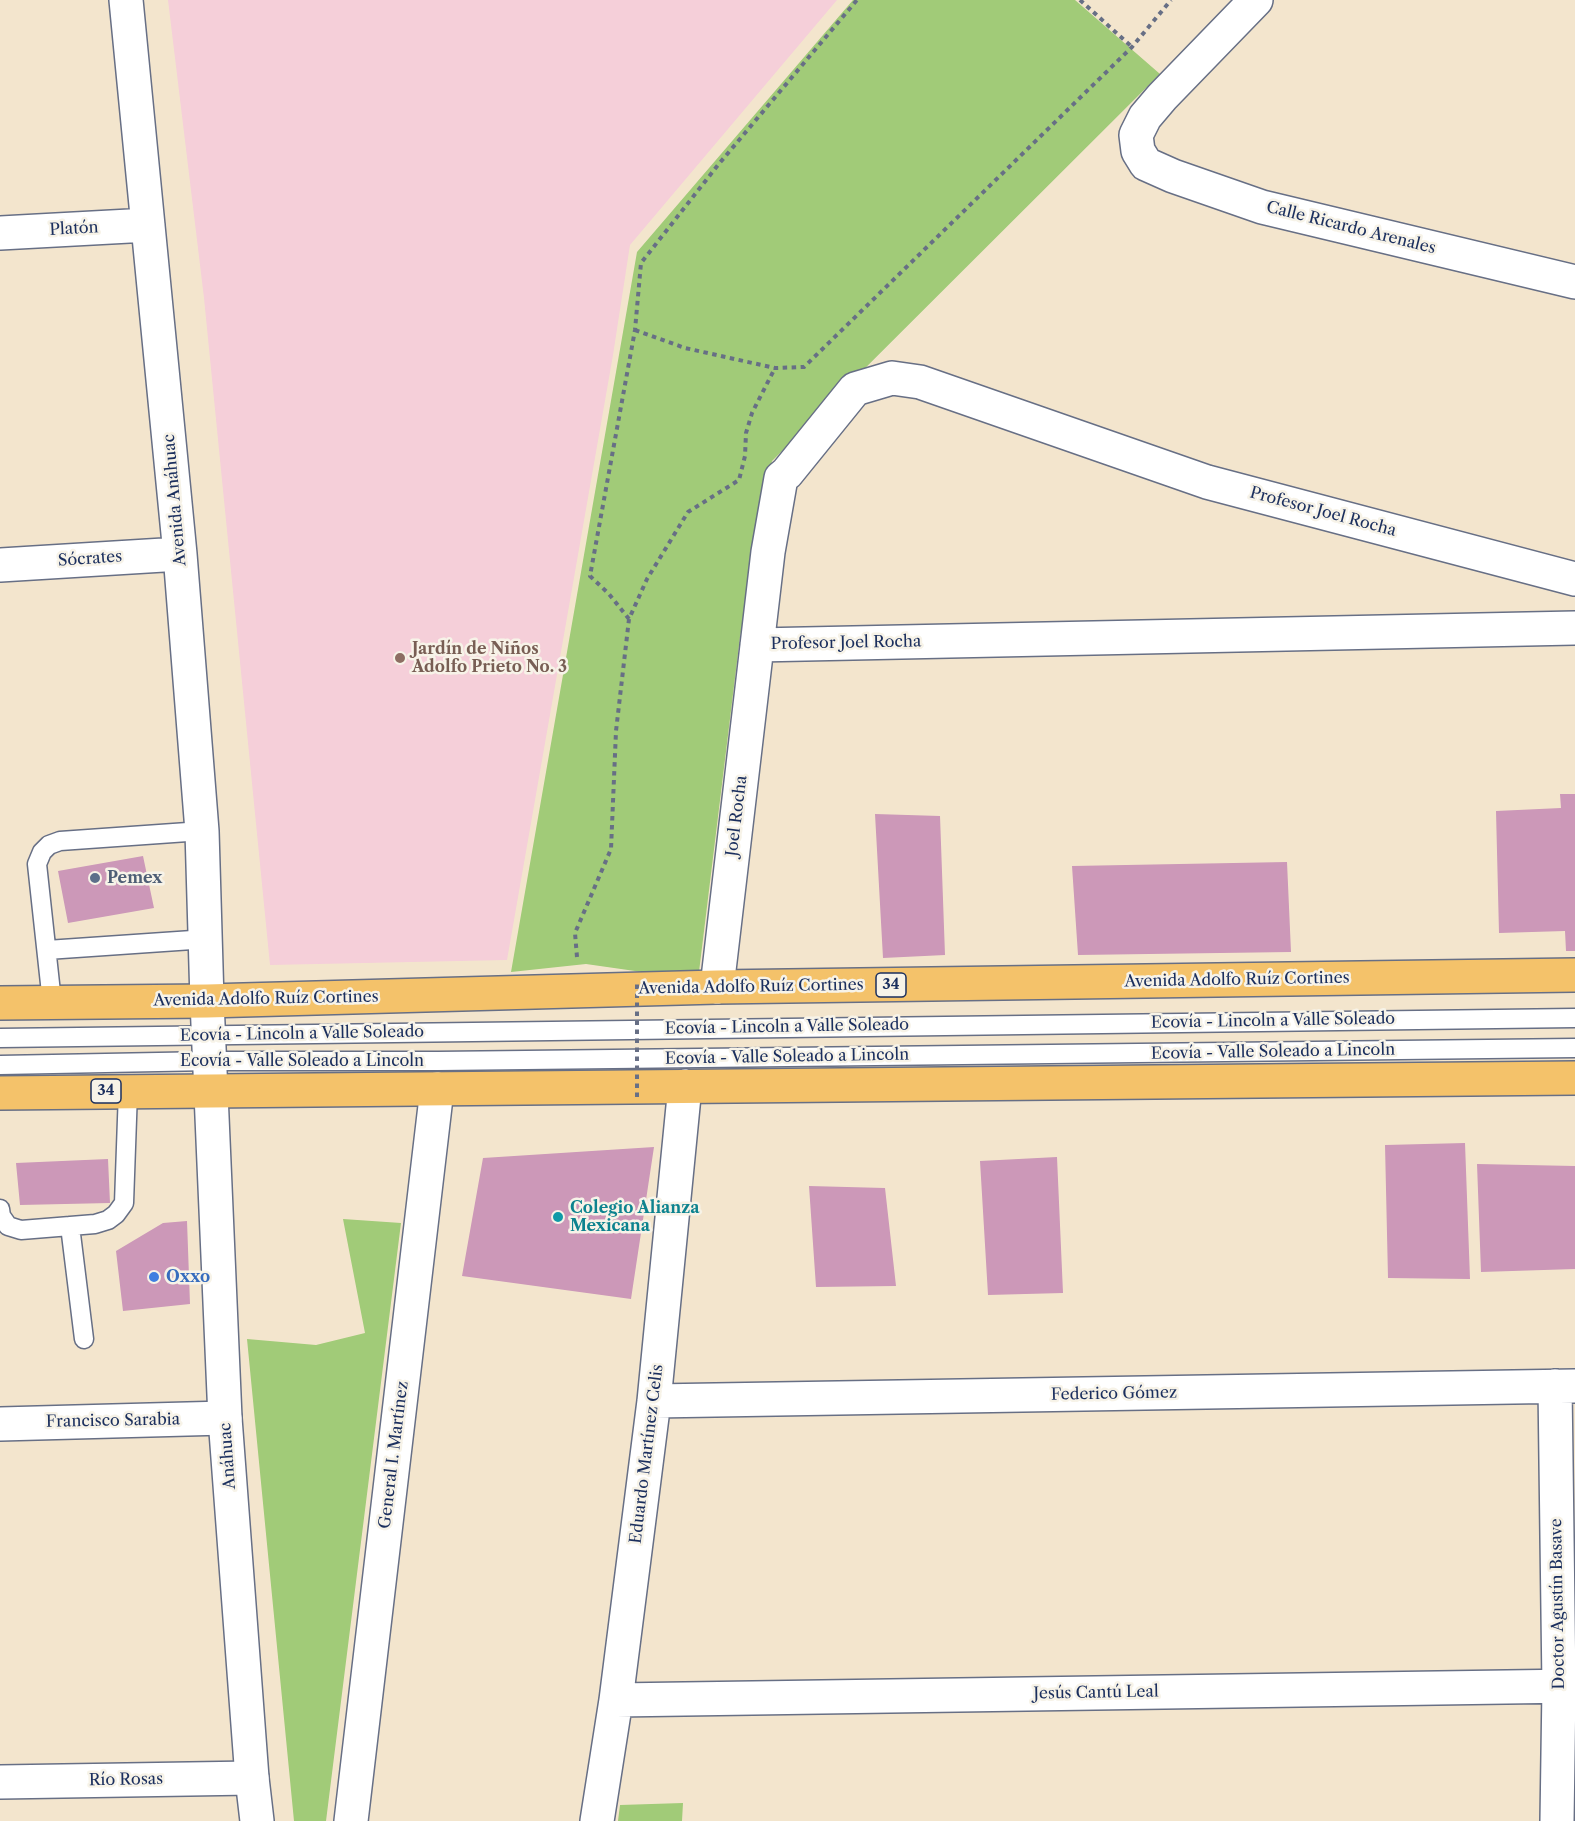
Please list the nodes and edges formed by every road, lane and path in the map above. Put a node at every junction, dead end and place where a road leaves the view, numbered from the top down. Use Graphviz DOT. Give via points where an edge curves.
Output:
graph roads {
  1 [pos="126,0"];
  2 [pos="858,0"];
  3 [pos="1080,0"];
  4 [pos="1171,0"];
  5 [pos="1256,0"];
  6 [pos="1132,47"];
  7 [pos="148,225"];
  8 [pos="0,233"];
  9 [pos="1575,282"];
  10 [pos="635,330"];
  11 [pos="775,368"];
  12 [pos="180,554"];
  13 [pos="0,565"];
  14 [pos="1575,579"];
  15 [pos="629,619"];
  16 [pos="1575,628"];
  17 [pos="757,645"];
  18 [pos="202,831"];
  19 [pos="207,939"];
  20 [pos="47,950"];
  21 [pos="580,966"];
  22 [pos="1575,975"];
  23 [pos="638,980"];
  24 [pos="717,987"];
  25 [pos="207,1001"];
  26 [pos="52,1002"];
  27 [pos="0,1003"];
  28 [pos="1575,1018"];
  29 [pos="0,1038"];
  30 [pos="1575,1048"];
  31 [pos="211,1062"];
  32 [pos="0,1065"];
  33 [pos="1575,1078"];
  34 [pos="685,1086"];
  35 [pos="437,1089"];
  36 [pos="128,1091"];
  37 [pos="0,1093"];
  38 [pos="637,1097"];
  39 [pos="0,1209"];
  40 [pos="70,1226"];
  41 [pos="84,1339"];
  42 [pos="1565,1386"];
  43 [pos="654,1401"];
  44 [pos="225,1418"];
  45 [pos="0,1424"];
  46 [pos="1567,1687"];
  47 [pos="616,1700"];
  48 [pos="252,1779"];
  49 [pos="0,1782"];
  50 [pos="257,1821"];
  51 [pos="351,1821"];
  52 [pos="597,1821"];
  53 [pos="1557,1821"];
  1 -- 7 [label="street, Avenida Anáhuac"];
  2 -- 10 [label="path" via="641,262"];
  3 -- 6 [label="path"];
  4 -- 6 [label="path"];
  5 -- 9 [label="street, Calle Ricardo Arenales" via="1145,117 1136,135 1138,151 1146,164 1262,207"];
  6 -- 11 [label="path" via="804,367"];
  7 -- 8 [label="street, Platón"];
  7 -- 12 [label="street, Avenida Anáhuac"];
  10 -- 11 [label="path" via="685,348"];
  10 -- 15 [label="path" via="590,576"];
  11 -- 15 [label="path" via="752,414 739,480 688,512 647,579"];
  12 -- 13 [label="street, Sócrates"];
  12 -- 18 [label="street, Avenida Anáhuac"];
  14 -- 17 [label="street, Profesor Joel Rocha" via="1207,482 920,381 892,378 855,389 781,478"];
  15 -- 21 [label="path" via="616,731 611,849 575,933"];
  16 -- 17 [label="street, Profesor Joel Rocha"];
  17 -- 24 [label="street, Joel Rocha"];
  18 -- 19 [label="street, Avenida Anáhuac"];
  18 -- 20 [label="lane" via="49,845 37,864"];
  19 -- 20 [label="lane"];
  19 -- 25 [label="street, Avenida Anáhuac"];
  20 -- 26 [label="lane"];
  22 -- 24 [label="main road, Avenida Adolfo Ruíz Cortines / 34"];
  23 -- 38 [label="path, bridge"];
  24 -- 25 [label="main road, Avenida Adolfo Ruíz Cortines / 34"];
  25 -- 26 [label="main road, Avenida Adolfo Ruíz Cortines / 34"];
  25 -- 31 [label="street, Anáhuac"];
  26 -- 27 [label="main road, Avenida Adolfo Ruíz Cortines / 34"];
  28 -- 31 [label="lane, Ecovía - Lincoln a Valle Soleado"];
  29 -- 31 [label="lane, Ecovía - Lincoln a Valle Soleado"];
  30 -- 31 [label="lane, Ecovía - Valle Soleado a Lincoln"];
  31 -- 32 [label="lane, Ecovía - Valle Soleado a Lincoln"];
  31 -- 35 [label="main road, 34"];
  31 -- 36 [label="main road, 34"];
  31 -- 44 [label="street, Anáhuac"];
  33 -- 34 [label="main road, 34"];
  34 -- 35 [label="main road, 34"];
  34 -- 43 [label="street, Eduardo Martínez Celis"];
  35 -- 51 [label="street, General I. Martínez"];
  36 -- 37 [label="main road, 34"];
  36 -- 40 [label="lane" via="124,1203 108,1220"];
  39 -- 40 [label="lane" via="8,1226 21,1230"];
  40 -- 41 [label="lane"];
  42 -- 43 [label="street, Federico Gómez"];
  42 -- 46 [label="street, Doctor Agustín Basave"];
  43 -- 47 [label="street, Eduardo Martínez Celis"];
  44 -- 45 [label="street, Francisco Sarabia"];
  44 -- 48 [label="street, Anáhuac"];
  46 -- 47 [label="street, Jesús Cantú Leal"];
  46 -- 53 [label="street, Doctor Agustín Basave"];
  47 -- 52 [label="street, Eduardo Martínez Celis"];
  48 -- 49 [label="street, Río Rosas"];
  48 -- 50 [label="street, Anáhuac"];
}
